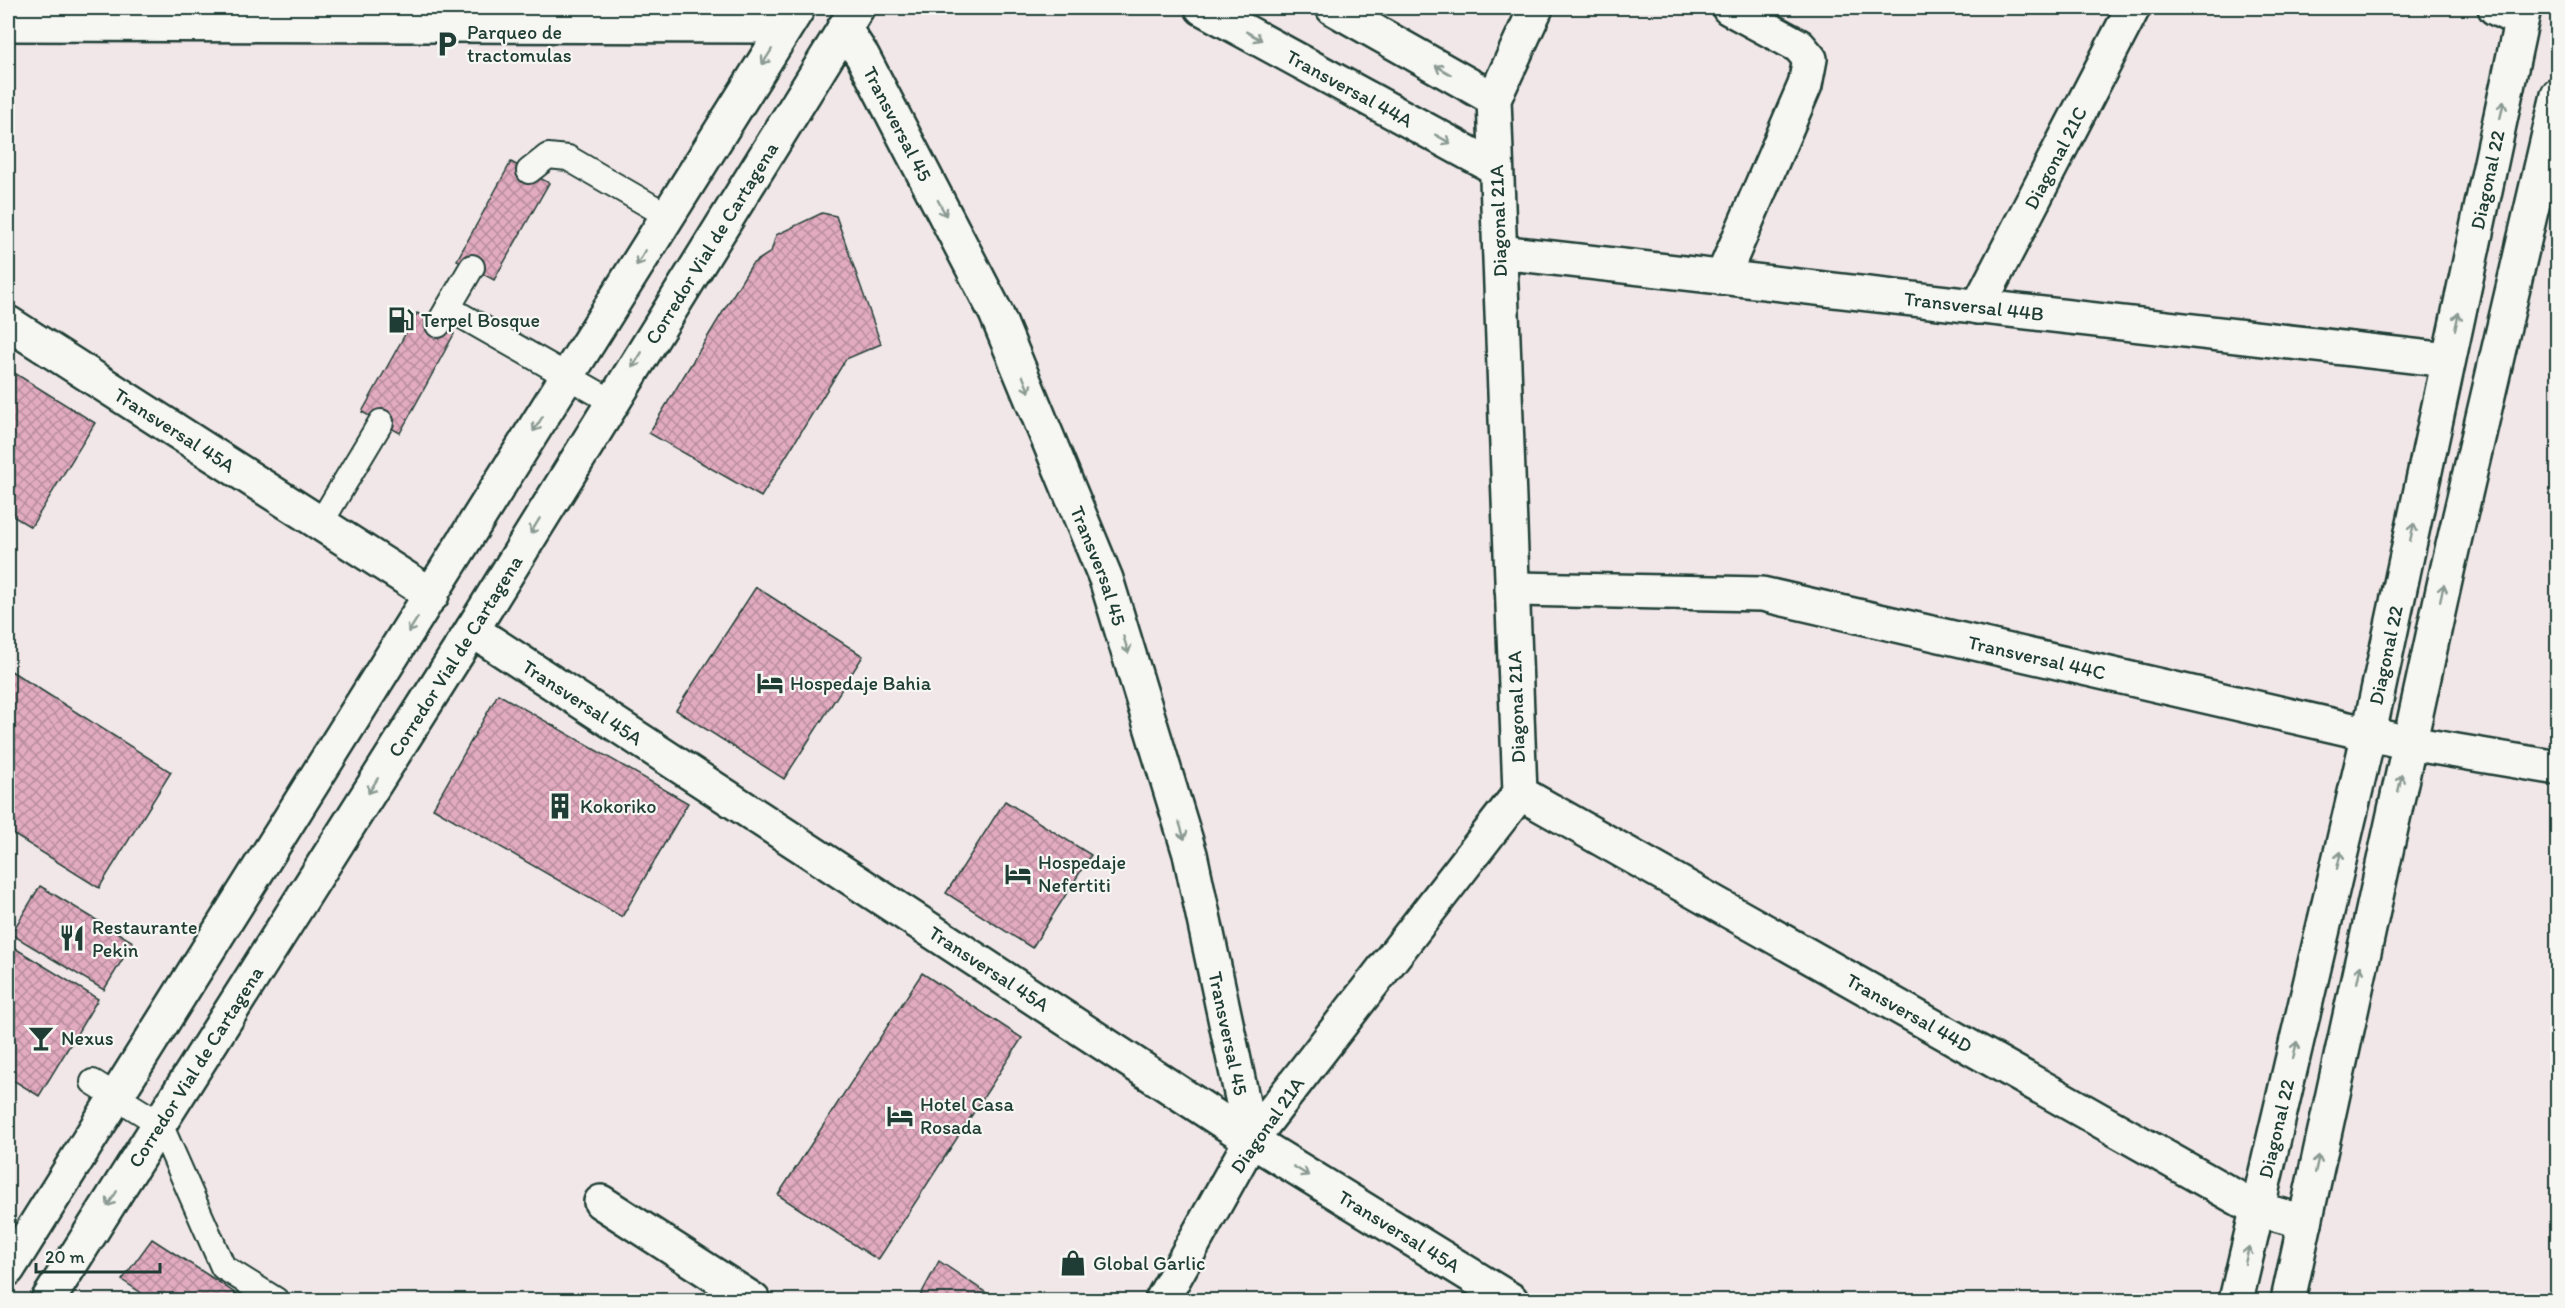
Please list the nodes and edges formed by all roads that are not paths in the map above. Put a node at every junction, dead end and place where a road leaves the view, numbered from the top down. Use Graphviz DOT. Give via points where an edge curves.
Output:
graph roads {
  1 [pos="1202,8"];
  2 [pos="1333,8"];
  3 [pos="1536,8"];
  4 [pos="1729,8"];
  5 [pos="2133,8"];
  6 [pos="2514,12"];
  7 [pos="792,17"];
  8 [pos="850,18"];
  9 [pos="8,24"];
  10 [pos="2558,95"];
  11 [pos="1494,99"];
  12 [pos="1496,168"];
  13 [pos="529,171"];
  14 [pos="668,216"];
  15 [pos="1500,252"];
  16 [pos="472,267"];
  17 [pos="1722,278"];
  18 [pos="1978,307"];
  19 [pos="8,323"];
  20 [pos="2448,360"];
  21 [pos="568,376"];
  22 [pos="611,401"];
  23 [pos="381,422"];
  24 [pos="320,524"];
  25 [pos="1512,589"];
  26 [pos="432,595"];
  27 [pos="472,630"];
  28 [pos="2369,733"];
  29 [pos="2409,743"];
  30 [pos="2558,768"];
  31 [pos="1520,794"];
  32 [pos="104,1090"];
  33 [pos="160,1124"];
  34 [pos="1251,1140"];
  35 [pos="602,1202"];
  36 [pos="2257,1209"];
  37 [pos="2305,1222"];
  38 [pos="8,1269"];
  39 [pos="48,1300"];
  40 [pos="276,1300"];
  41 [pos="753,1300"];
  42 [pos="1162,1300"];
  43 [pos="1511,1300"];
  44 [pos="2236,1300"];
  45 [pos="2288,1300"];
  1 -- 12 [label="street, Transversal 44A, one-way"];
  11 -- 2 [label="street, one-way"];
  3 -- 11 [label="street, Diagonal 21A"];
  4 -- 17 [label="street" via="1799,46 1810,58 1804,85"];
  5 -- 18 [label="street, Diagonal 21C"];
  20 -- 6 [label="street, Diagonal 22, one-way"];
  7 -- 9 [label="street"];
  7 -- 14 [label="street, one-way"];
  8 -- 22 [label="street, Corredor Vial de Cartagena, one-way"];
  8 -- 34 [label="street, Transversal 45, one-way" via="863,57 996,313 1106,579 1190,854"];
  29 -- 10 [label="street, Diagonal 22, one-way"];
  11 -- 12 [label="street, Diagonal 21A"];
  12 -- 15 [label="street, Diagonal 21A"];
  13 -- 14 [label="lane" via="548,156 568,158"];
  14 -- 21 [label="street, one-way"];
  15 -- 17 [label="street, Transversal 44B"];
  15 -- 25 [label="street, Diagonal 21A"];
  16 -- 21 [label="lane" via="443,316"];
  17 -- 18 [label="street, Transversal 44B"];
  18 -- 20 [label="street, Transversal 44B"];
  19 -- 24 [label="street, Transversal 45A"];
  28 -- 20 [label="street, Diagonal 22, one-way"];
  21 -- 22 [label="lane"];
  21 -- 26 [label="street, one-way"];
  22 -- 27 [label="street, Corredor Vial de Cartagena, one-way"];
  23 -- 24 [label="lane"];
  24 -- 26 [label="street, Transversal 45A"];
  25 -- 28 [label="street, Transversal 44C" via="1762,594"];
  25 -- 31 [label="street, Diagonal 21A"];
  26 -- 32 [label="street, one-way"];
  27 -- 33 [label="street, Corredor Vial de Cartagena, one-way"];
  27 -- 34 [label="street, Transversal 45A"];
  28 -- 29 [label="street, Transversal 44C"];
  36 -- 28 [label="street, Diagonal 22, one-way"];
  29 -- 30 [label="street, Transversal 44C"];
  37 -- 29 [label="street, Diagonal 22, one-way"];
  31 -- 34 [label="street, Diagonal 21A"];
  31 -- 36 [label="street, Transversal 44D"];
  32 -- 33 [label="lane"];
  32 -- 38 [label="street"];
  33 -- 39 [label="street, Corredor Vial de Cartagena, one-way"];
  33 -- 40 [label="lane" via="218,1274"];
  34 -- 42 [label="street, Diagonal 21A"];
  34 -- 43 [label="street, Transversal 45A, one-way"];
  35 -- 41 [label="street"];
  36 -- 37 [label="street, Transversal 44D"];
  44 -- 36 [label="street, Diagonal 22, one-way"];
  37 -- 45 [label="street, Diagonal 22"];
}
